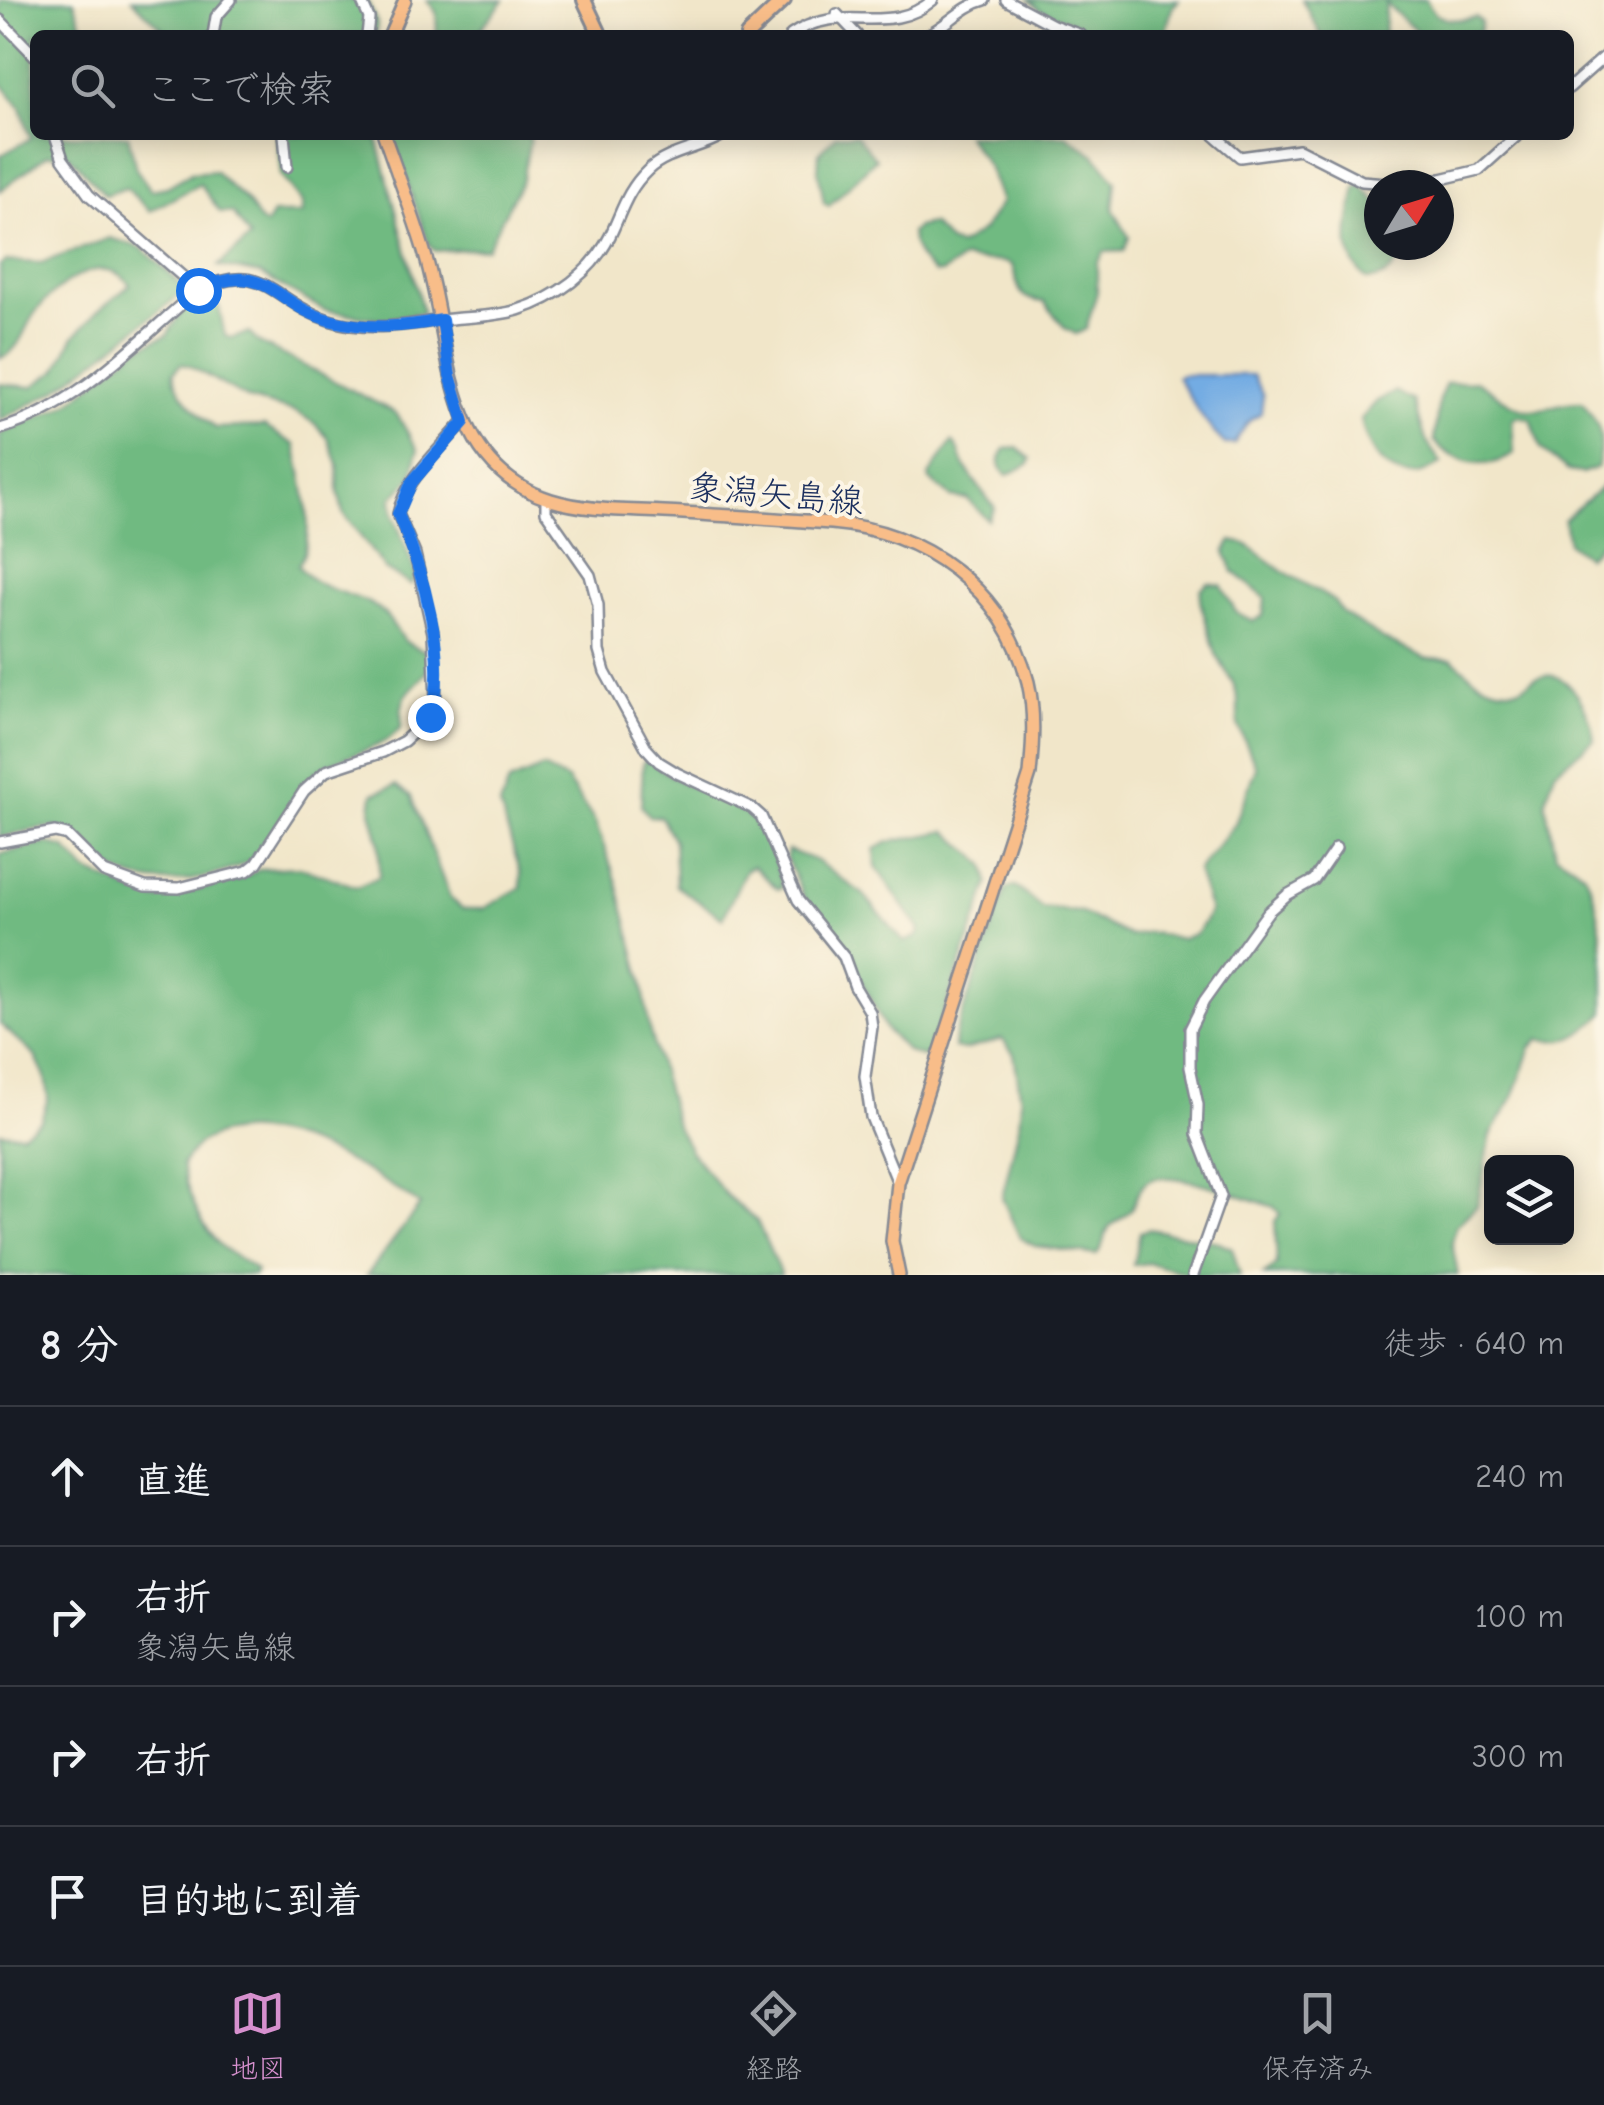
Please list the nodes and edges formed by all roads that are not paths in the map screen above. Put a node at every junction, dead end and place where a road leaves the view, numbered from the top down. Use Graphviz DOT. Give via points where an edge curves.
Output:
graph roads {
  1 [pos="231,0"];
  2 [pos="362,0"];
  3 [pos="405,0"];
  4 [pos="584,0"];
  5 [pos="784,0"];
  6 [pos="933,0"];
  7 [pos="985,0"];
  8 [pos="1006,0"];
  9 [pos="837,14"];
  10 [pos="0,20"];
  11 [pos="214,30"];
  12 [pos="368,30"];
  13 [pos="392,30"];
  14 [pos="598,30"];
  15 [pos="752,30"];
  16 [pos="799,30"];
  17 [pos="852,30"];
  18 [pos="939,30"];
  19 [pos="1066,30"];
  20 [pos="30,51"];
  21 [pos="1604,57"];
  22 [pos="1574,84"];
  23 [pos="57,140"];
  24 [pos="284,140"];
  25 [pos="386,140"];
  26 [pos="712,140"];
  27 [pos="1220,140"];
  28 [pos="1512,140"];
  29 [pos="286,167"];
  30 [pos="198,290"];
  31 [pos="442,320"];
  32 [pos="464,422"];
  33 [pos="0,429"];
  34 [pos="546,498"];
  35 [pos="0,842"];
  36 [pos="1336,848"];
  37 [pos="898,1182"];
  38 [pos="896,1273"];
  39 [pos="1193,1275"];
  1 -- 11 [label="street"];
  2 -- 12 [label="street"];
  3 -- 13 [label="main road"];
  4 -- 14 [label="highway"];
  5 -- 15 [label="highway"];
  6 -- 9 [label="street" via="905,16"];
  7 -- 18 [label="street"];
  8 -- 19 [label="street"];
  9 -- 16 [label="street"];
  9 -- 17 [label="street"];
  10 -- 20 [label="street"];
  21 -- 22 [label="street"];
  23 -- 30 [label="street" via="89,195"];
  24 -- 29 [label="street"];
  25 -- 31 [label="main road, 象潟矢島線"];
  26 -- 31 [label="street" via="652,166 632,187 599,254 568,285 514,311"];
  27 -- 28 [label="street" via="1240,157 1299,148 1362,181 1397,184 1478,170"];
  30 -- 31 [label="street" via="245,277 328,320 380,328"];
  30 -- 33 [label="street" via="71,397"];
  31 -- 32 [label="main road, 象潟矢島線"];
  32 -- 34 [label="main road, 象潟矢島線" via="494,466"];
  32 -- 35 [label="street" via="398,508 433,633 436,702 424,725 382,752 326,771 246,871 179,888 144,887 104,872 67,835"];
  34 -- 37 [label="street" via="546,512 590,575 605,672 647,750 678,774 760,816 798,900 844,957 870,1012 865,1076 871,1117"];
  34 -- 37 [label="main road, 象潟矢島線" via="596,508 864,526 950,564 1003,628 1028,682 1030,774"];
  36 -- 39 [label="street" via="1314,880 1259,923 1190,1029 1197,1134 1221,1196"];
  37 -- 38 [label="main road, 象潟矢島線"];
}
